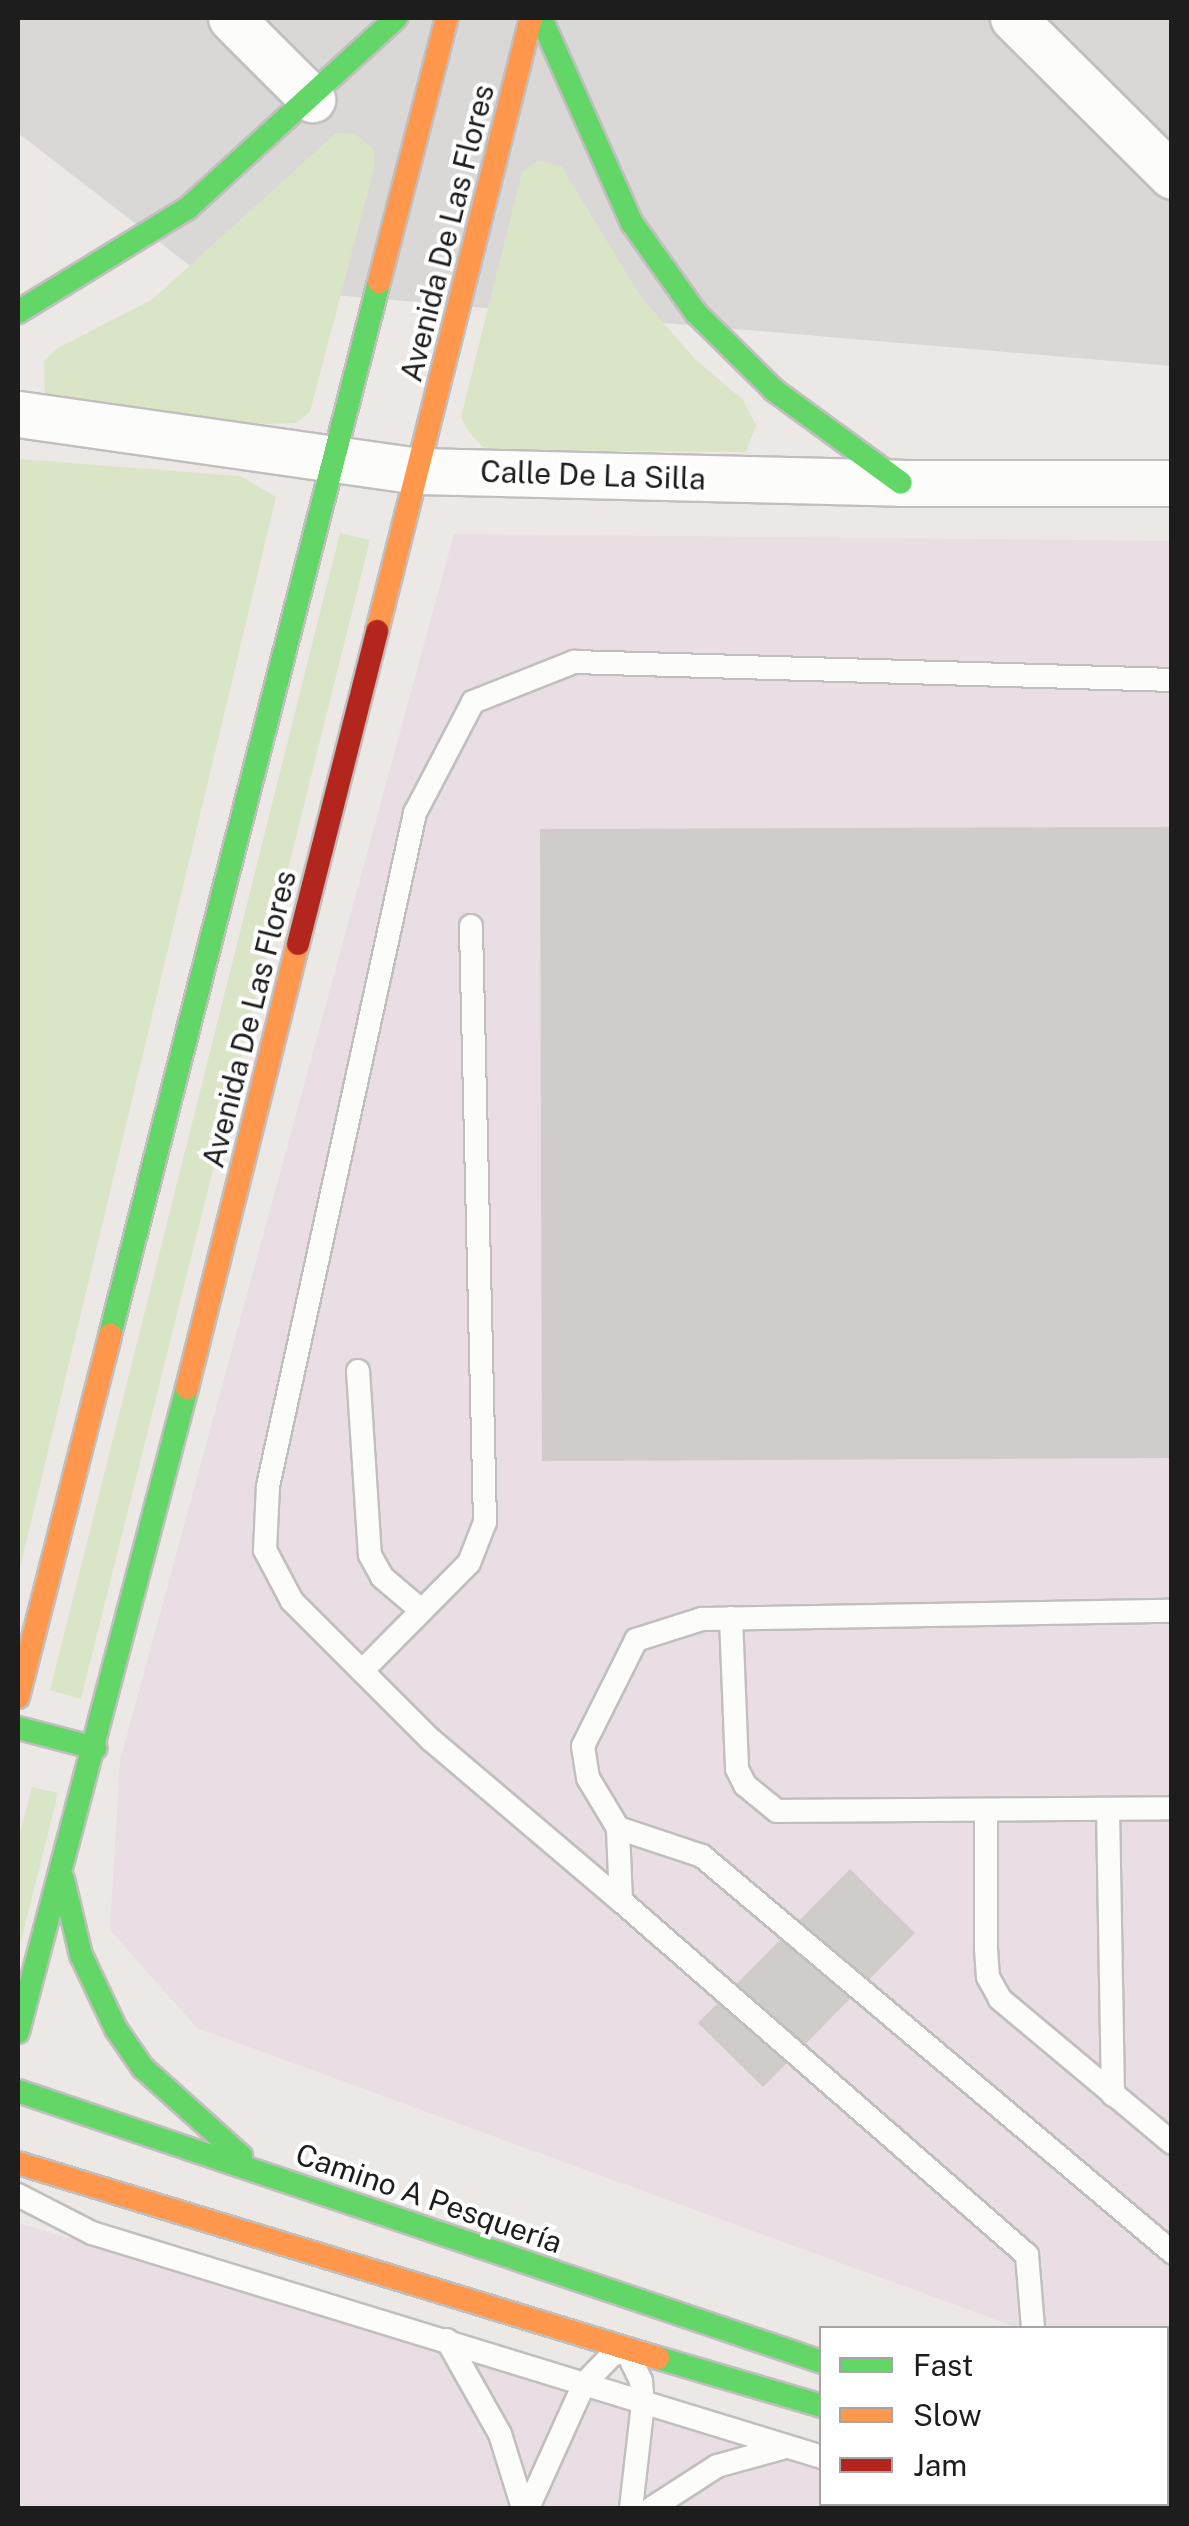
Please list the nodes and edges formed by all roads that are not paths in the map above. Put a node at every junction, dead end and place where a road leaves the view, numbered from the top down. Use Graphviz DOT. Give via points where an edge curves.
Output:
graph roads {
  1 [pos="232,18"];
  2 [pos="396,18"];
  3 [pos="447,18"];
  4 [pos="532,18"];
  5 [pos="541,18"];
  6 [pos="1013,18"];
  7 [pos="312,99"];
  8 [pos="1172,176"];
  9 [pos="18,312"];
  10 [pos="18,414"];
  11 [pos="336,459"];
  12 [pos="418,471"];
  13 [pos="1172,483"];
  14 [pos="901,484"];
  15 [pos="1172,680"];
  16 [pos="471,926"];
  17 [pos="358,1371"];
  18 [pos="422,1610"];
  19 [pos="1172,1611"];
  20 [pos="731,1618"];
  21 [pos="362,1671"];
  22 [pos="18,1697"];
  23 [pos="18,1728"];
  24 [pos="96,1748"];
  25 [pos="1172,1808"];
  26 [pos="1108,1809"];
  27 [pos="986,1810"];
  28 [pos="618,1828"];
  29 [pos="63,1878"];
  30 [pos="621,1901"];
  31 [pos="18,2032"];
  32 [pos="18,2091"];
  33 [pos="1113,2094"];
  34 [pos="1172,2144"];
  35 [pos="18,2163"];
  36 [pos="259,2170"];
  37 [pos="18,2195"];
  38 [pos="455,2238"];
  39 [pos="1172,2252"];
  40 [pos="1033,2326"];
  41 [pos="447,2340"];
  42 [pos="626,2350"];
  43 [pos="819,2361"];
  44 [pos="819,2370"];
  45 [pos="584,2384"];
  46 [pos="643,2403"];
  47 [pos="819,2405"];
  48 [pos="789,2447"];
  49 [pos="819,2456"];
  50 [pos="525,2508"];
  51 [pos="631,2508"];
  52 [pos="652,2508"];
  1 -- 7 [label="street"];
  2 -- 7 [label="street"];
  3 -- 11 [label="street, Avenida De Las Flores"];
  4 -- 12 [label="street, Avenida De Las Flores"];
  5 -- 14 [label="street" via="632,223 696,313 774,390"];
  6 -- 8 [label="street"];
  7 -- 9 [label="street" via="188,208"];
  10 -- 11 [label="street, Calle De La Silla"];
  11 -- 12 [label="street, Calle De La Silla"];
  11 -- 22 [label="street, Avenida De Las Flores"];
  12 -- 14 [label="street, Calle De La Silla"];
  12 -- 24 [label="street, Avenida De Las Flores"];
  13 -- 14 [label="street, Calle De La Silla"];
  15 -- 21 [label="lane" via="574,662 472,702 415,812 268,1486 266,1550 292,1601"];
  16 -- 18 [label="lane" via="485,1522 470,1563"];
  17 -- 18 [label="lane" via="370,1555 382,1577"];
  18 -- 21 [label="lane"];
  19 -- 20 [label="lane"];
  20 -- 27 [label="lane" via="737,1769 746,1786 777,1811"];
  20 -- 28 [label="lane" via="702,1619 636,1640 602,1696 583,1746 588,1778"];
  21 -- 30 [label="lane" via="432,1740"];
  23 -- 24 [label="street"];
  24 -- 29 [label="street, Avenida De Las Flores"];
  25 -- 26 [label="lane"];
  26 -- 27 [label="lane"];
  26 -- 33 [label="lane"];
  27 -- 33 [label="lane" via="988,1977 1000,1999"];
  28 -- 30 [label="lane"];
  28 -- 39 [label="lane" via="702,1856"];
  29 -- 31 [label="street, Avenida De Las Flores"];
  29 -- 36 [label="street" via="81,1954 116,2029 143,2068"];
  30 -- 40 [label="lane" via="1028,2255"];
  32 -- 36 [label="street, Camino A Pesquería"];
  33 -- 34 [label="lane"];
  35 -- 42 [label="street"];
  36 -- 38 [label="street, Camino A Pesquería"];
  37 -- 41 [label="lane" via="92,2233"];
  38 -- 42 [label="street" via="459,2252 619,2330"];
  38 -- 43 [label="street, Camino A Pesquería"];
  41 -- 45 [label="lane"];
  41 -- 50 [label="lane" via="500,2434"];
  42 -- 44 [label="street" via="649,2337"];
  42 -- 45 [label="lane"];
  42 -- 46 [label="lane"];
  42 -- 47 [label="street"];
  45 -- 46 [label="lane"];
  45 -- 50 [label="lane"];
  46 -- 48 [label="lane"];
  46 -- 51 [label="lane"];
  48 -- 49 [label="lane"];
  48 -- 52 [label="lane" via="717,2466"];
}
